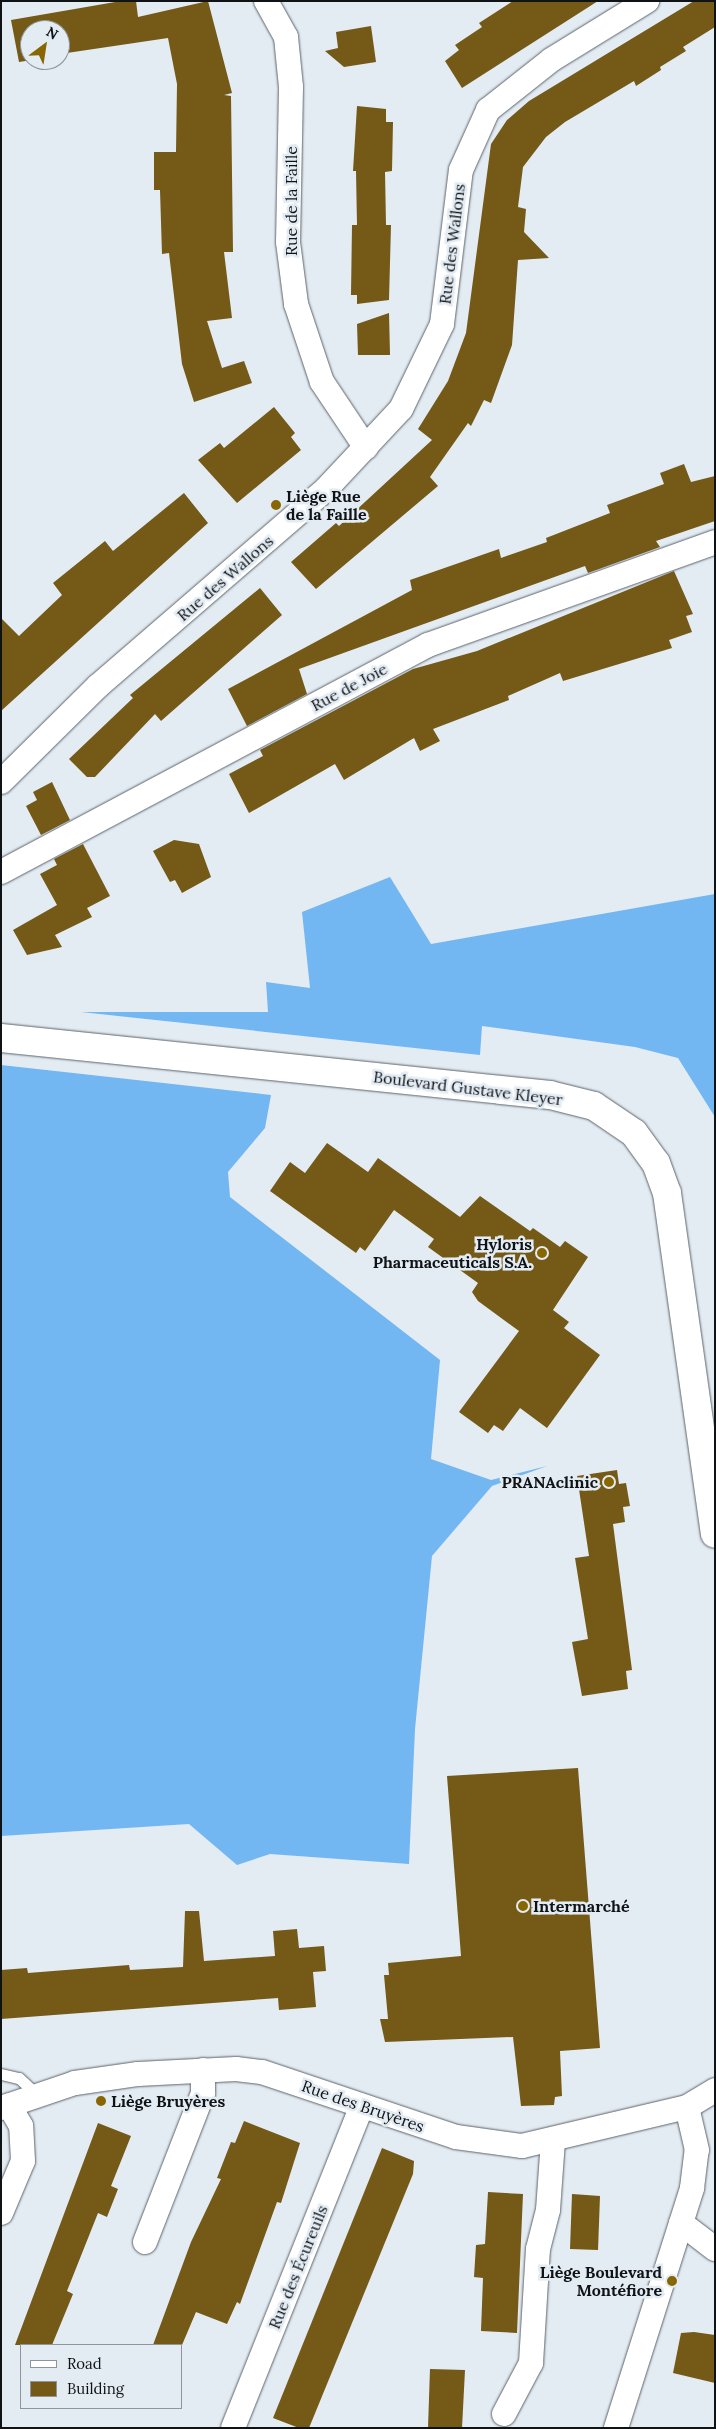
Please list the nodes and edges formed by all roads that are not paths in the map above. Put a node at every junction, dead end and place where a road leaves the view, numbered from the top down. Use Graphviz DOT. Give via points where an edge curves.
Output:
graph roads {
  1 [pos="266,1"];
  2 [pos="647,1"];
  3 [pos="366,448"];
  4 [pos="715,542"];
  5 [pos="1,782"];
  6 [pos="1,872"];
  7 [pos="1,1038"];
  8 [pos="715,1534"];
  9 [pos="203,2070"];
  10 [pos="1,2074"];
  11 [pos="715,2090"];
  12 [pos="36,2094"];
  13 [pos="362,2106"];
  14 [pos="5,2107"];
  15 [pos="686,2107"];
  16 [pos="553,2140"];
  17 [pos="1,2213"];
  18 [pos="681,2223"];
  19 [pos="145,2242"];
  20 [pos="715,2249"];
  21 [pos="504,2414"];
  22 [pos="233,2428"];
  23 [pos="616,2428"];
  1 -- 3 [label="street, Rue de la Faille" via="286,37 291,87 288,242 296,304 322,382"];
  2 -- 3 [label="street, Rue des Wallons" via="551,60 488,110 461,170 450,281 432,353 401,409"];
  3 -- 5 [label="street, Rue des Wallons" via="210,593 98,686"];
  4 -- 6 [label="street, Rue de Joie" via="428,645"];
  7 -- 8 [label="street, Boulevard Gustave Kleyer" via="550,1096 594,1106 634,1133 656,1163 667,1193"];
  9 -- 12 [label="street, Rue des Bruyères" via="138,2074"];
  9 -- 13 [label="street, Rue des Bruyères" via="262,2072"];
  9 -- 19 [label="street" via="203,2093"];
  10 -- 12 [label="lane" via="19,2078"];
  11 -- 15 [label="street, Rue des Bruyères"];
  12 -- 14 [label="street, Rue des Bruyères"];
  13 -- 16 [label="street, Rue des Bruyères" via="490,2145 522,2146"];
  13 -- 22 [label="street, Rue des Écureuils"];
  14 -- 17 [label="street" via="21,2126 23,2161"];
  15 -- 16 [label="street, Rue des Bruyères"];
  15 -- 18 [label="street" via="697,2150 692,2188"];
  16 -- 21 [label="street" via="548,2210 538,2249 531,2363"];
  18 -- 20 [label="street"];
  18 -- 23 [label="street"];
}
